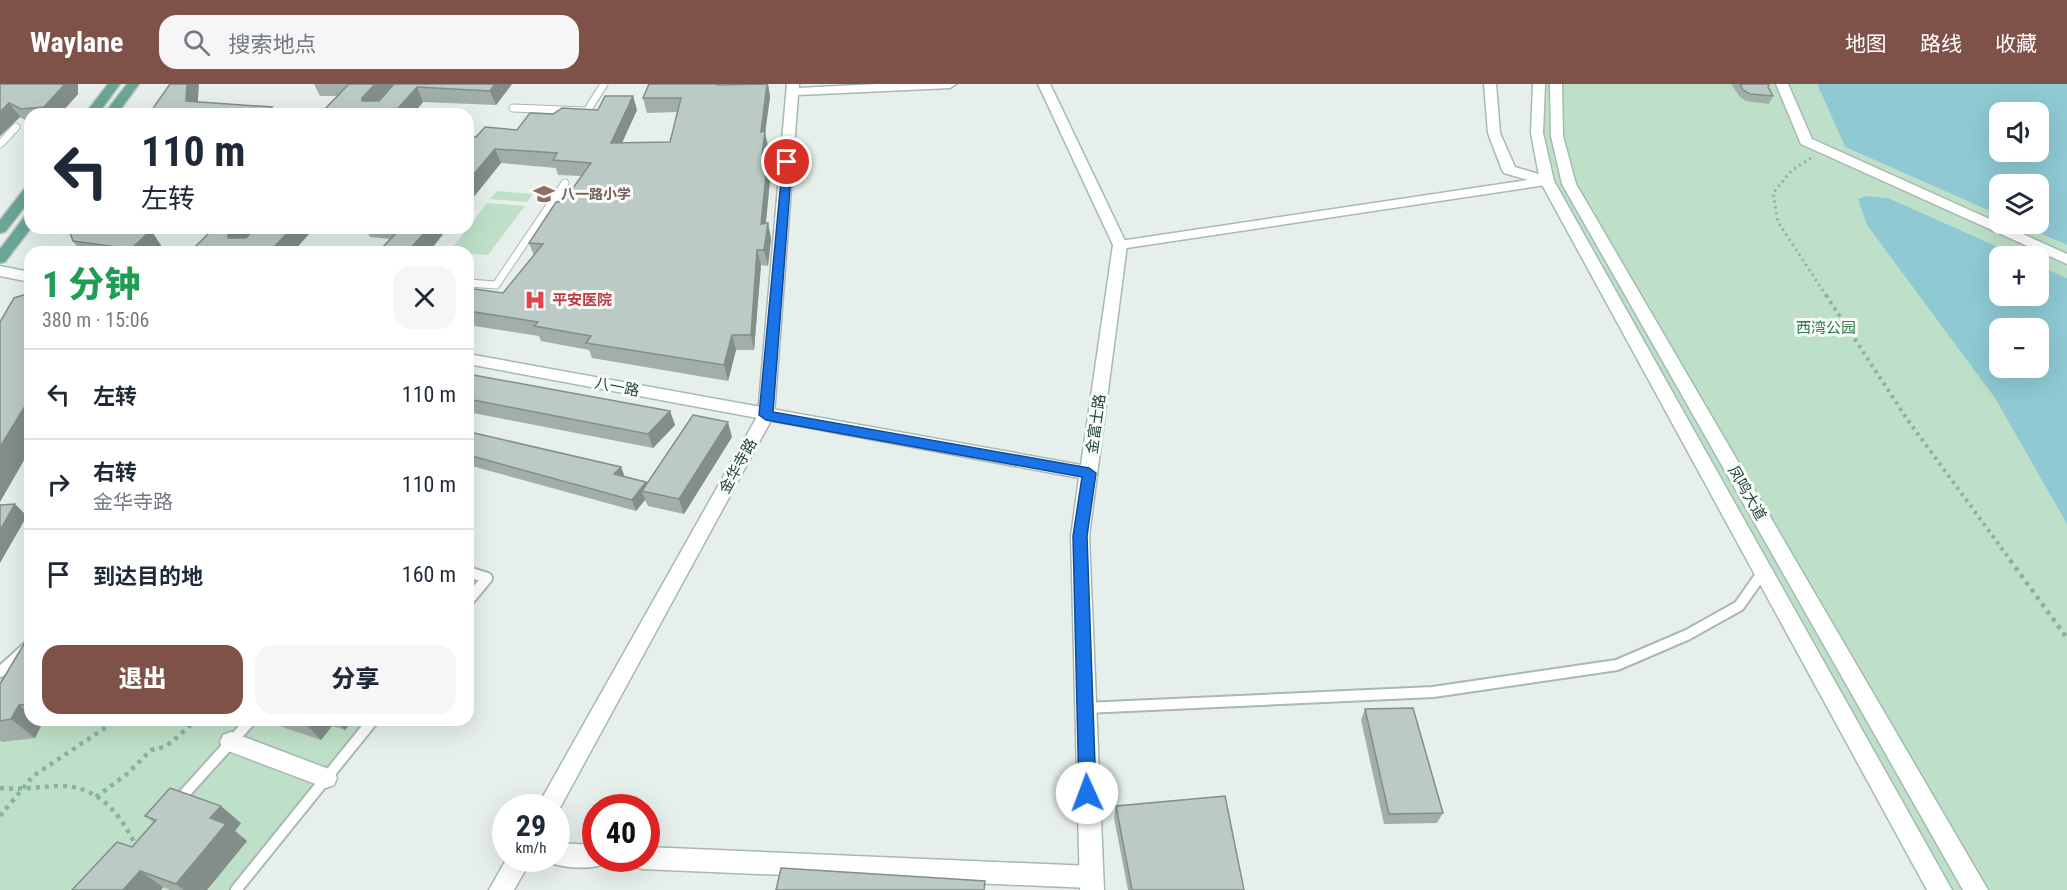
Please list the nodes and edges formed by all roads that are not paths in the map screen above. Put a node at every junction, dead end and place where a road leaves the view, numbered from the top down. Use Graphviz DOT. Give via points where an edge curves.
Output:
graph roads {
  1 [pos="114,84"];
  2 [pos="133,84"];
  3 [pos="604,84"];
  4 [pos="951,84"];
  5 [pos="1044,84"];
  6 [pos="1490,84"];
  7 [pos="1539,84"];
  8 [pos="1556,84"];
  9 [pos="1782,84"];
  10 [pos="793,88"];
  11 [pos="96,108"];
  12 [pos="115,108"];
  13 [pos="513,108"];
  14 [pos="16,127"];
  15 [pos="0,144"];
  16 [pos="1547,181"];
  17 [pos="565,183"];
  18 [pos="24,199"];
  19 [pos="24,227"];
  20 [pos="0,229"];
  21 [pos="1120,245"];
  22 [pos="0,259"];
  23 [pos="2067,260"];
  24 [pos="0,271"];
  25 [pos="24,276"];
  26 [pos="474,283"];
  27 [pos="474,360"];
  28 [pos="766,415"];
  29 [pos="1089,473"];
  30 [pos="1763,572"];
  31 [pos="474,574"];
  32 [pos="474,594"];
  33 [pos="24,650"];
  34 [pos="0,672"];
  35 [pos="1085,708"];
  36 [pos="246,726"];
  37 [pos="367,726"];
  38 [pos="231,742"];
  39 [pos="326,778"];
  40 [pos="556,794"];
  41 [pos="168,812"];
  42 [pos="660,859"];
  43 [pos="512,872"];
  44 [pos="1091,884"];
  45 [pos="236,890"];
  46 [pos="501,890"];
  47 [pos="1940,890"];
  48 [pos="1976,890"];
  1 -- 11 [label="main road"];
  2 -- 12 [label="main road"];
  3 -- 13 [label="lane" via="587,111"];
  4 -- 10 [label="street"];
  5 -- 21 [label="street"];
  6 -- 16 [label="street" via="1494,133 1509,170"];
  7 -- 16 [label="street, 凤鸣大道" via="1538,133"];
  8 -- 48 [label="street, 凤鸣大道" via="1557,136 1569,184"];
  9 -- 23 [label="street" via="1806,141"];
  10 -- 28 [label="street, 金华寺路"];
  14 -- 15 [label="lane"];
  16 -- 21 [label="street"];
  16 -- 30 [label="street, 凤鸣大道"];
  17 -- 26 [label="lane" via="496,285"];
  18 -- 20 [label="main road"];
  19 -- 22 [label="main road"];
  21 -- 29 [label="street, 金富士路"];
  24 -- 25 [label="street"];
  27 -- 28 [label="street, 八一路"];
  28 -- 29 [label="street, 八一路"];
  28 -- 40 [label="street, 金华寺路"];
  29 -- 35 [label="street, 金富士路" via="1080,536"];
  30 -- 35 [label="lane" via="1739,606 1687,635 1617,665 1433,692"];
  30 -- 47 [label="street, 凤鸣大道"];
  31 -- 32 [label="lane" via="487,578"];
  33 -- 34 [label="lane"];
  35 -- 44 [label="street, 金富士路"];
  36 -- 38 [label="lane"];
  37 -- 39 [label="lane"];
  38 -- 39 [label="street"];
  38 -- 41 [label="lane"];
  39 -- 45 [label="lane"];
  42 -- 44 [label="street"];
  43 -- 46 [label="street"];
}
